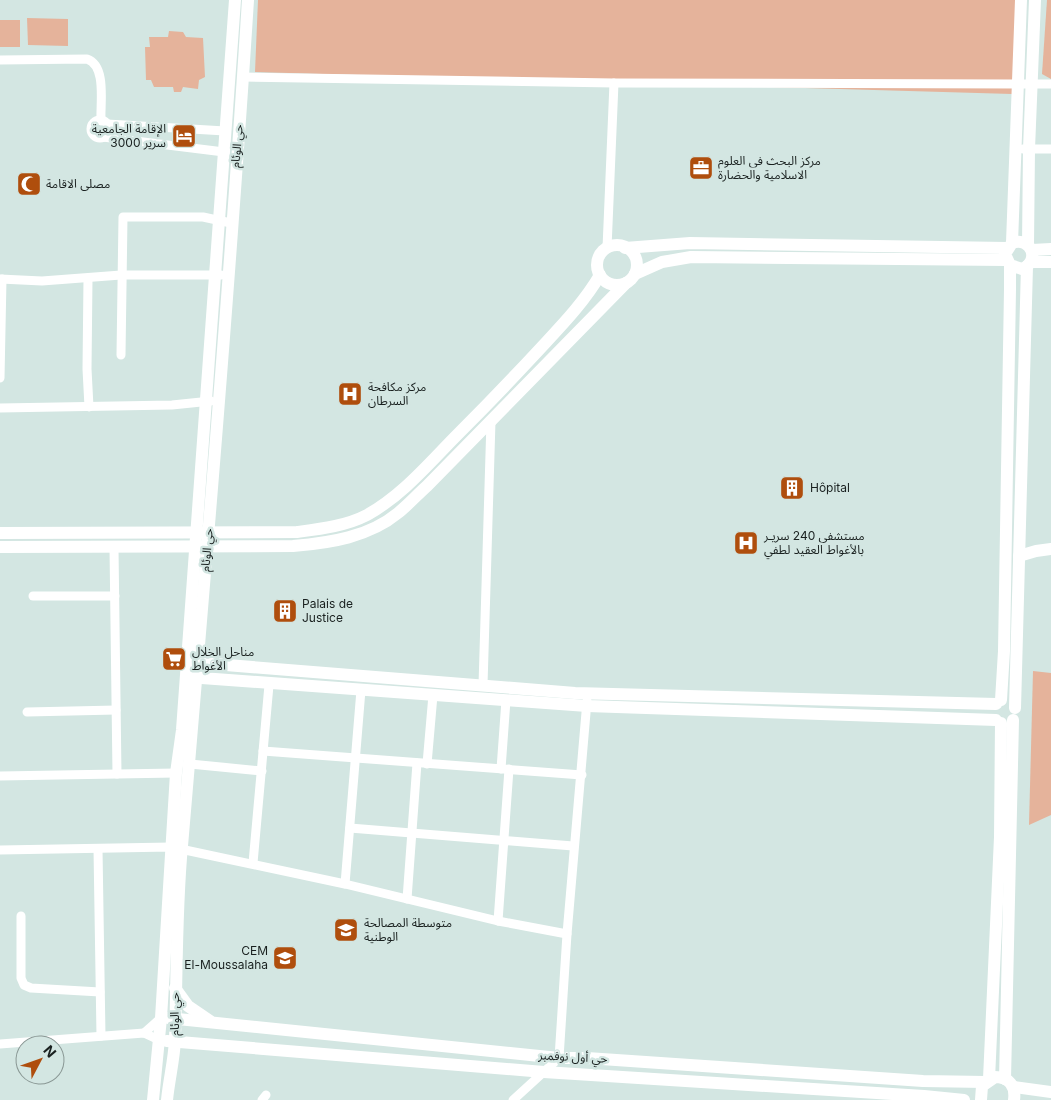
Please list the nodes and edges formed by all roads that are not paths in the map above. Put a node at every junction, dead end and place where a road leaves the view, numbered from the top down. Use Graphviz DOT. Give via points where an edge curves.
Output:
graph roads {
  1 [pos="235,0"];
  2 [pos="248,0"];
  3 [pos="1021,0"];
  4 [pos="1035,0"];
  5 [pos="0,60"];
  6 [pos="243,77"];
  7 [pos="614,83"];
  8 [pos="1017,84"];
  9 [pos="1031,84"];
  10 [pos="1051,84"];
  11 [pos="104,122"];
  12 [pos="225,131"];
  13 [pos="103,137"];
  14 [pos="1015,148"];
  15 [pos="1029,149"];
  16 [pos="1051,149"];
  17 [pos="224,152"];
  18 [pos="225,222"];
  19 [pos="607,248"];
  20 [pos="625,248"];
  21 [pos="1051,249"];
  22 [pos="1009,254"];
  23 [pos="1030,256"];
  24 [pos="1051,262"];
  25 [pos="121,275"];
  26 [pos="215,275"];
  27 [pos="229,275"];
  28 [pos="600,275"];
  29 [pos="630,278"];
  30 [pos="1,279"];
  31 [pos="88,279"];
  32 [pos="121,356"];
  33 [pos="0,378"];
  34 [pos="213,402"];
  35 [pos="89,407"];
  36 [pos="0,408"];
  37 [pos="491,422"];
  38 [pos="203,532"];
  39 [pos="0,533"];
  40 [pos="1020,541"];
  41 [pos="201,546"];
  42 [pos="0,547"];
  43 [pos="114,548"];
  44 [pos="1046,550"];
  45 [pos="1019,556"];
  46 [pos="33,596"];
  47 [pos="115,596"];
  48 [pos="192,662"];
  49 [pos="191,678"];
  50 [pos="269,685"];
  51 [pos="483,685"];
  52 [pos="361,690"];
  53 [pos="587,692"];
  54 [pos="434,695"];
  55 [pos="506,700"];
  56 [pos="998,702"];
  57 [pos="587,706"];
  58 [pos="116,710"];
  59 [pos="27,712"];
  60 [pos="1006,718"];
  61 [pos="263,751"];
  62 [pos="355,757"];
  63 [pos="417,763"];
  64 [pos="190,764"];
  65 [pos="427,764"];
  66 [pos="505,769"];
  67 [pos="262,770"];
  68 [pos="176,773"];
  69 [pos="117,774"];
  70 [pos="582,774"];
  71 [pos="0,776"];
  72 [pos="350,828"];
  73 [pos="413,832"];
  74 [pos="505,840"];
  75 [pos="573,846"];
  76 [pos="176,848"];
  77 [pos="98,849"];
  78 [pos="0,850"];
  79 [pos="253,863"];
  80 [pos="345,884"];
  81 [pos="407,899"];
  82 [pos="21,916"];
  83 [pos="498,921"];
  84 [pos="567,934"];
  85 [pos="175,988"];
  86 [pos="100,992"];
  87 [pos="161,1018"];
  88 [pos="175,1019"];
  89 [pos="214,1023"];
  90 [pos="144,1033"];
  91 [pos="100,1036"];
  92 [pos="159,1040"];
  93 [pos="174,1042"];
  94 [pos="0,1044"];
  95 [pos="559,1058"];
  96 [pos="544,1072"];
  97 [pos="987,1080"];
  98 [pos="923,1081"];
  99 [pos="1011,1089"];
  100 [pos="1051,1092"];
  101 [pos="907,1097"];
  102 [pos="946,1099"];
  103 [pos="153,1100"];
  104 [pos="167,1100"];
  105 [pos="513,1100"];
  106 [pos="964,1100"];
  107 [pos="981,1100"];
  1 -- 12 [label="street, حي الوئام"];
  2 -- 6 [label="street, حي الوئام"];
  3 -- 8 [label="street"];
  4 -- 9 [label="street"];
  5 -- 11 [label="street" via="93,61 100,76"];
  6 -- 7 [label="street"];
  6 -- 18 [label="street, حي الوئام"];
  7 -- 8 [label="street"];
  7 -- 19 [label="street"];
  8 -- 9 [label="street"];
  8 -- 14 [label="street"];
  9 -- 10 [label="street"];
  9 -- 15 [label="street"];
  11 -- 12 [label="street"];
  11 -- 13 [label="street" via="108,132"];
  11 -- 13 [label="street" via="93,123 91,129 95,136"];
  12 -- 17 [label="street, حي الوئام"];
  13 -- 17 [label="street"];
  14 -- 15 [label="street"];
  14 -- 22 [label="street"];
  15 -- 16 [label="street"];
  15 -- 23 [label="street"];
  17 -- 18 [label="street, حي الوئام"];
  18 -- 25 [label="street" via="203,217 123,217"];
  18 -- 26 [label="street, حي الوئام"];
  18 -- 27 [label="street, حي الوئام"];
  19 -- 20 [label="street"];
  19 -- 28 [label="street" via="597,263"];
  20 -- 22 [label="street" via="690,243"];
  20 -- 29 [label="street" via="636,262"];
  21 -- 23 [label="street"];
  22 -- 23 [label="street" via="1023,242"];
  22 -- 23 [label="street" via="1022,269"];
  22 -- 29 [label="street" via="691,258 662,262"];
  22 -- 56 [label="street" via="1004,651"];
  23 -- 24 [label="street"];
  23 -- 40 [label="street"];
  25 -- 26 [label="street"];
  25 -- 31 [label="street"];
  25 -- 32 [label="street"];
  26 -- 27 [label="street"];
  26 -- 34 [label="street, حي الوئام"];
  27 -- 34 [label="street, حي الوئام"];
  28 -- 29 [label="street" via="614,285"];
  28 -- 38 [label="street" via="568,319 492,400 388,502 359,518 317,530"];
  29 -- 37 [label="street"];
  30 -- 31 [label="street"];
  30 -- 33 [label="street"];
  31 -- 35 [label="street"];
  34 -- 35 [label="street"];
  34 -- 38 [label="street, حي الوئام"];
  35 -- 36 [label="street"];
  37 -- 41 [label="street" via="398,514 373,529 319,544"];
  37 -- 51 [label="street"];
  38 -- 39 [label="street"];
  38 -- 41 [label="street, حي الوئام"];
  40 -- 44 [label="street"];
  40 -- 45 [label="street"];
  41 -- 43 [label="street"];
  41 -- 48 [label="street, حي الوئام"];
  42 -- 43 [label="street"];
  43 -- 47 [label="street"];
  44 -- 45 [label="street"];
  45 -- 60 [label="street"];
  46 -- 47 [label="street"];
  47 -- 58 [label="street"];
  48 -- 49 [label="street, حي الوئام"];
  48 -- 51 [label="street"];
  49 -- 50 [label="street"];
  49 -- 64 [label="street, حي الوئام"];
  49 -- 68 [label="street, حي الوئام"];
  50 -- 52 [label="street"];
  50 -- 61 [label="street"];
  51 -- 53 [label="street"];
  52 -- 54 [label="street"];
  52 -- 62 [label="street"];
  53 -- 56 [label="street"];
  53 -- 57 [label="street"];
  54 -- 55 [label="street"];
  54 -- 65 [label="street"];
  55 -- 57 [label="street"];
  55 -- 66 [label="street"];
  56 -- 60 [label="street" via="993,714"];
  56 -- 60 [label="street" via="1010,701"];
  57 -- 60 [label="street"];
  57 -- 70 [label="street"];
  58 -- 59 [label="street"];
  58 -- 69 [label="street"];
  60 -- 97 [label="street"];
  60 -- 99 [label="street"];
  61 -- 62 [label="street"];
  61 -- 67 [label="street"];
  62 -- 63 [label="street"];
  62 -- 72 [label="street"];
  63 -- 65 [label="street"];
  63 -- 73 [label="street"];
  64 -- 67 [label="street"];
  64 -- 76 [label="street, حي الوئام"];
  65 -- 66 [label="street"];
  66 -- 70 [label="street"];
  66 -- 74 [label="street"];
  67 -- 79 [label="street"];
  68 -- 69 [label="street"];
  68 -- 76 [label="street, حي الوئام"];
  69 -- 71 [label="street"];
  70 -- 75 [label="street"];
  72 -- 73 [label="street"];
  72 -- 80 [label="street"];
  73 -- 74 [label="street"];
  73 -- 81 [label="street"];
  74 -- 75 [label="street"];
  74 -- 83 [label="street"];
  75 -- 84 [label="street"];
  76 -- 77 [label="street"];
  76 -- 79 [label="street"];
  76 -- 85 [label="street, حي الوئام"];
  76 -- 87 [label="street, حي الوئام"];
  77 -- 78 [label="street"];
  77 -- 86 [label="street"];
  79 -- 80 [label="street"];
  80 -- 81 [label="street"];
  81 -- 83 [label="street"];
  82 -- 86 [label="street" via="21,978 24,985"];
  83 -- 84 [label="street"];
  84 -- 95 [label="street"];
  85 -- 88 [label="street, حي الوئام"];
  85 -- 89 [label="street" via="188,1006"];
  86 -- 91 [label="street"];
  87 -- 88 [label="street, حي أول نوفمبر"];
  87 -- 90 [label="street"];
  87 -- 92 [label="street, حي الوئام"];
  88 -- 89 [label="street, حي أول نوفمبر"];
  88 -- 93 [label="street, حي الوئام"];
  89 -- 95 [label="street, حي أول نوفمبر"];
  90 -- 91 [label="street"];
  90 -- 92 [label="street"];
  91 -- 94 [label="street"];
  92 -- 93 [label="street, حي أول نوفمبر"];
  92 -- 103 [label="street, حي الوئام"];
  93 -- 96 [label="street, حي أول نوفمبر"];
  93 -- 104 [label="street, حي الوئام"];
  95 -- 96 [label="street"];
  95 -- 98 [label="street, حي أول نوفمبر"];
  96 -- 101 [label="street, حي أول نوفمبر"];
  96 -- 105 [label="street"];
  97 -- 98 [label="street, حي أول نوفمبر"];
  97 -- 99 [label="street, حي أول نوفمبر"];
  97 -- 107 [label="street" via="980,1091"];
  98 -- 101 [label="street"];
  99 -- 100 [label="street"];
  101 -- 102 [label="street, حي أول نوفمبر"];
  102 -- 106 [label="street, حي أول نوفمبر"];
}
